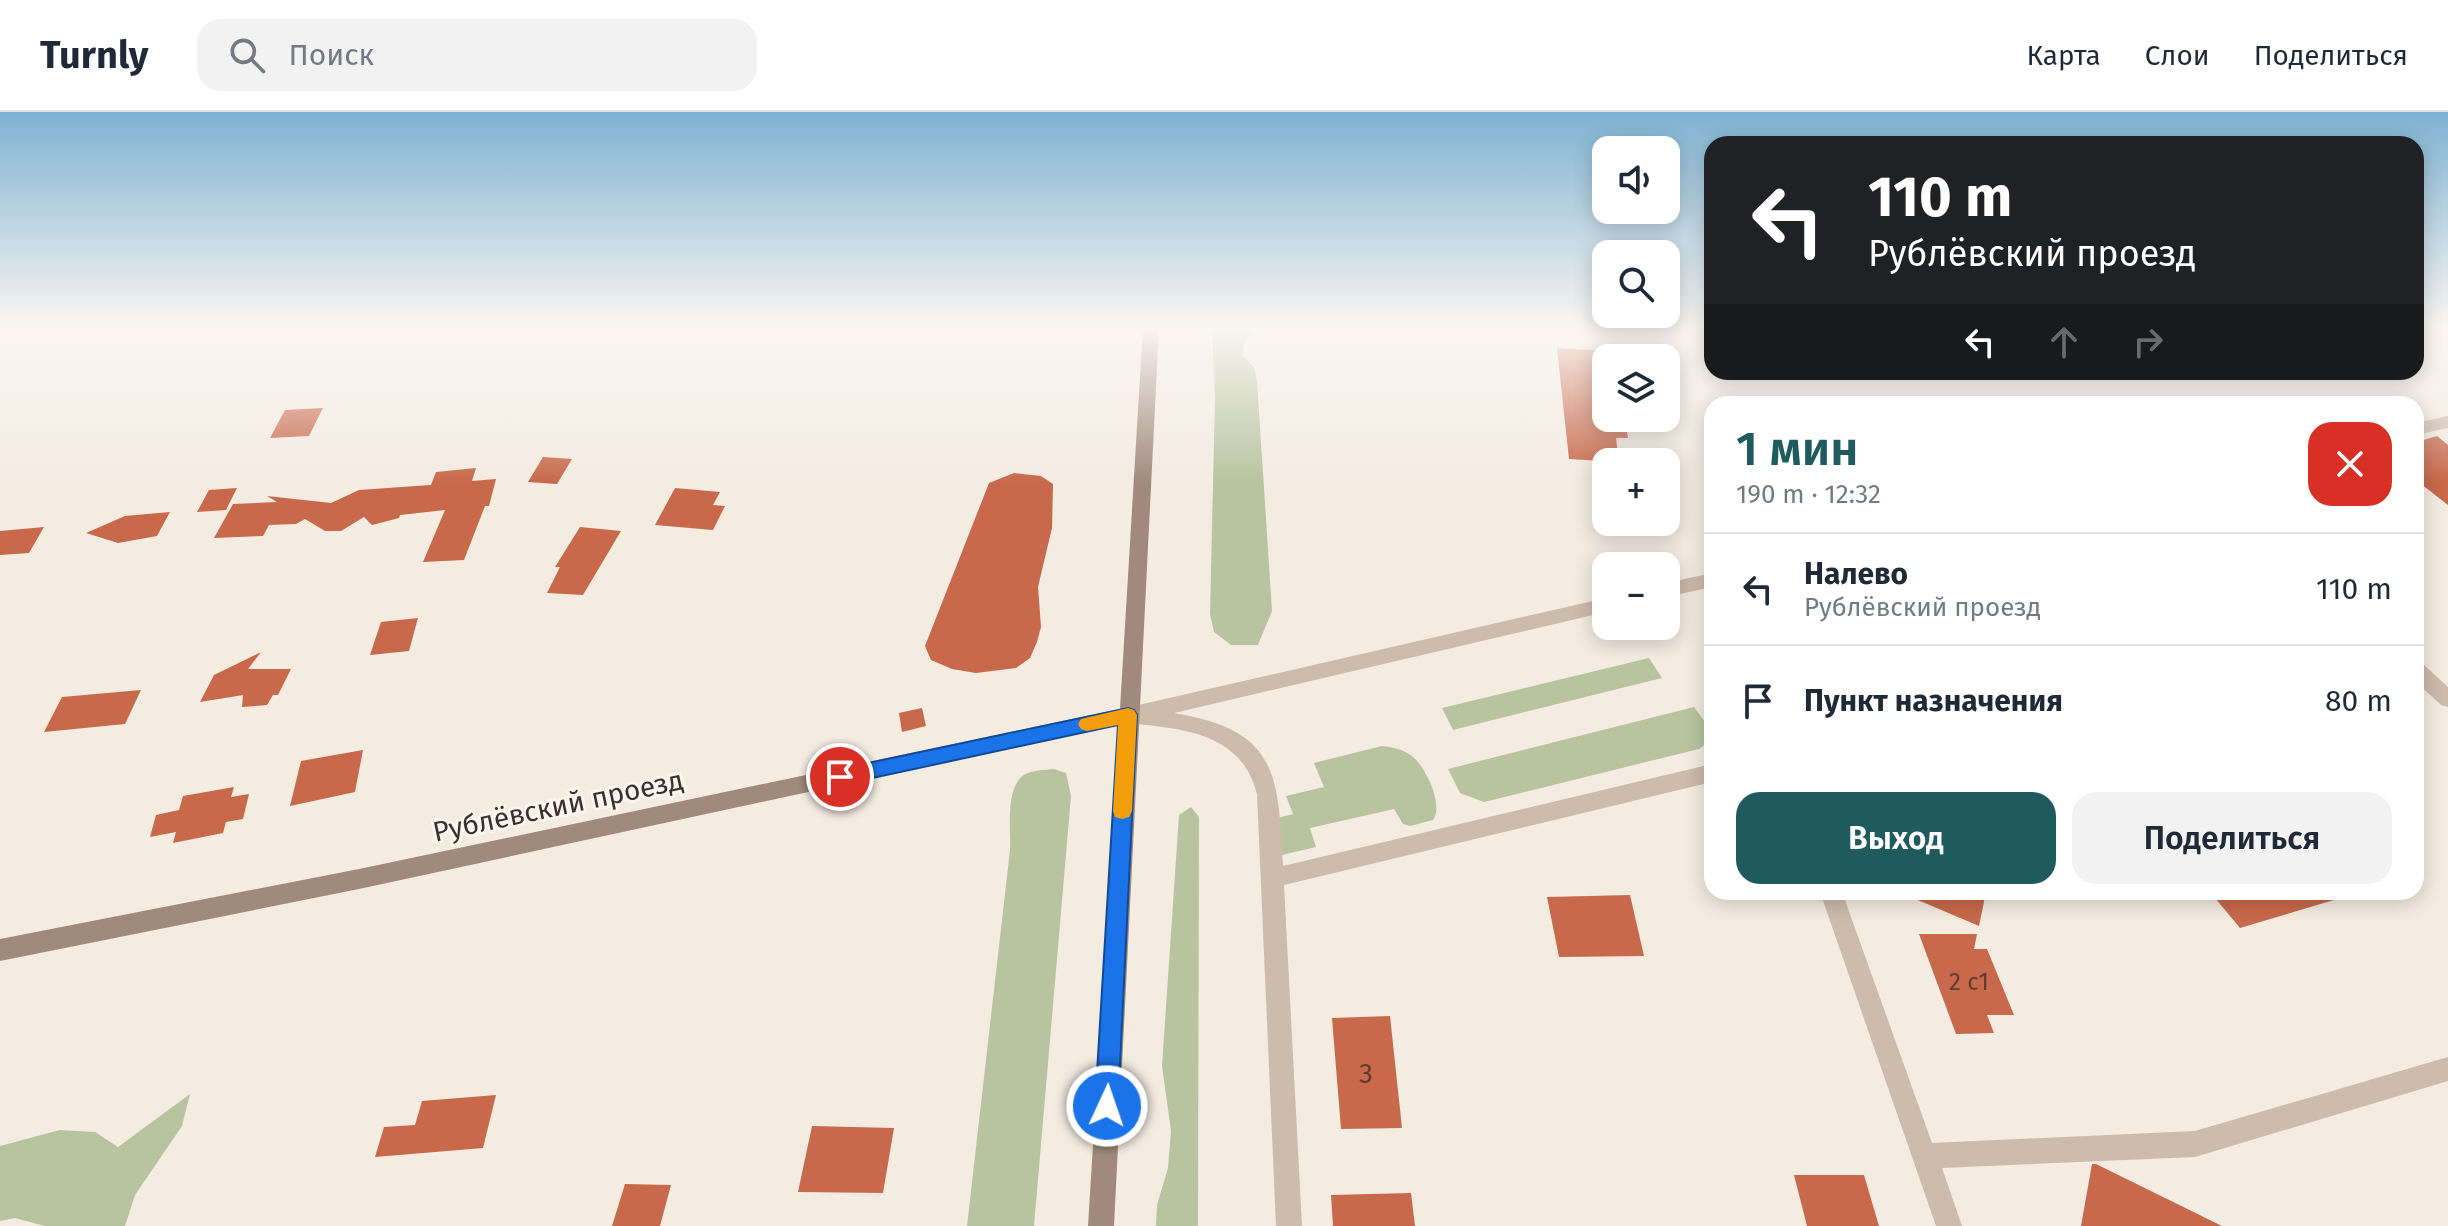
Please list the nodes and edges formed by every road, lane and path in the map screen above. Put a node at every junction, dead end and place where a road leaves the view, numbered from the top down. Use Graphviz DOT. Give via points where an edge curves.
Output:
graph roads {
  1 [pos="1148,379"];
  2 [pos="2448,422"];
  3 [pos="2424,427"];
  4 [pos="1704,582"];
  5 [pos="1680,587"];
  6 [pos="1592,608"];
  7 [pos="2424,677"];
  8 [pos="2448,699"];
  9 [pos="1128,715"];
  10 [pos="1704,775"];
  11 [pos="1272,878"];
  12 [pos="1834,900"];
  13 [pos="0,950"];
  14 [pos="2448,1069"];
  15 [pos="1925,1156"];
  16 [pos="1101,1226"];
  17 [pos="1289,1226"];
  18 [pos="1949,1226"];
  1 -- 9 [label="main road"];
  2 -- 3 [label="street"];
  4 -- 5 [label="street"];
  6 -- 9 [label="street"];
  7 -- 8 [label="street"];
  9 -- 11 [label="street" via="1208,729 1242,748 1261,769 1268,794"];
  9 -- 13 [label="main road, Рублёвский проезд"];
  9 -- 16 [label="main road"];
  10 -- 11 [label="street"];
  11 -- 17 [label="street"];
  12 -- 15 [label="street"];
  14 -- 15 [label="street" via="2195,1144"];
  15 -- 18 [label="street"];
}
